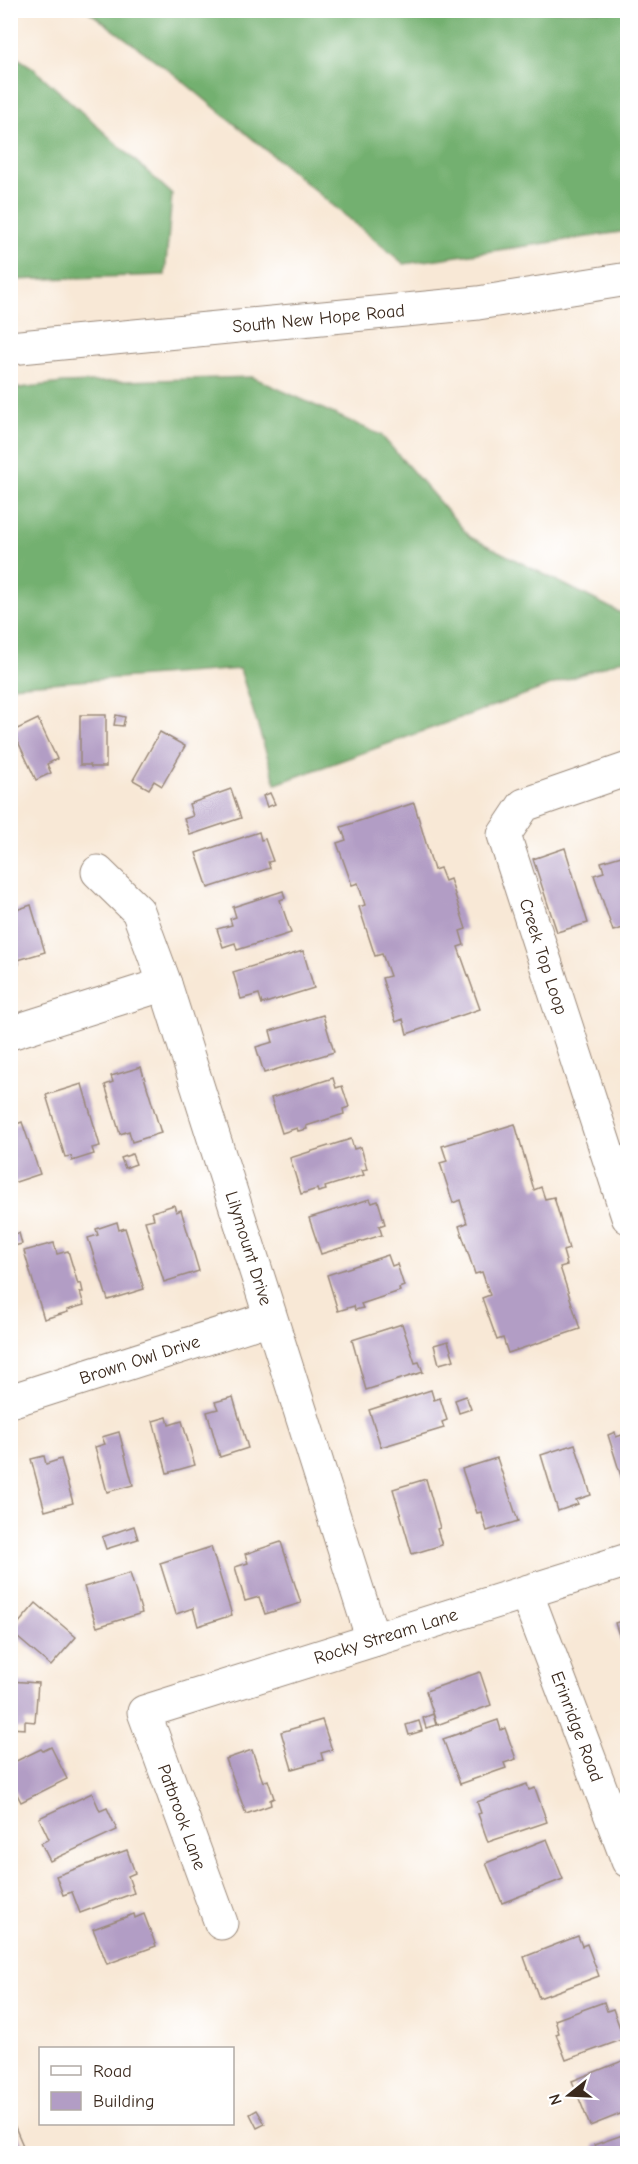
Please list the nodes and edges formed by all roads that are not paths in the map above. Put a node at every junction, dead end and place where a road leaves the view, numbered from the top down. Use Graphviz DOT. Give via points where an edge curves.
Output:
graph roads {
  1 [pos="627,279"];
  2 [pos="10,348"];
  3 [pos="627,769"];
  4 [pos="98,872"];
  5 [pos="165,984"];
  6 [pos="10,1033"];
  7 [pos="627,1217"];
  8 [pos="270,1318"];
  9 [pos="10,1401"];
  10 [pos="627,1560"];
  11 [pos="526,1592"];
  12 [pos="373,1640"];
  13 [pos="144,1712"];
  14 [pos="627,1861"];
  15 [pos="220,1923"];
  1 -- 2 [label="street, South New Hope Road" via="478,303"];
  3 -- 7 [label="street, Creek Top Loop" via="524,805 504,835"];
  4 -- 5 [label="street, Lilymount Drive" via="138,911"];
  5 -- 6 [label="street"];
  5 -- 8 [label="street, Lilymount Drive"];
  8 -- 9 [label="street, Brown Owl Drive"];
  8 -- 12 [label="street, Lilymount Drive"];
  10 -- 11 [label="street, Rocky Stream Lane"];
  11 -- 12 [label="street, Rocky Stream Lane"];
  11 -- 14 [label="street, Erinridge Road"];
  12 -- 13 [label="street, Rocky Stream Lane"];
  13 -- 15 [label="street, Patbrook Lane"];
}
